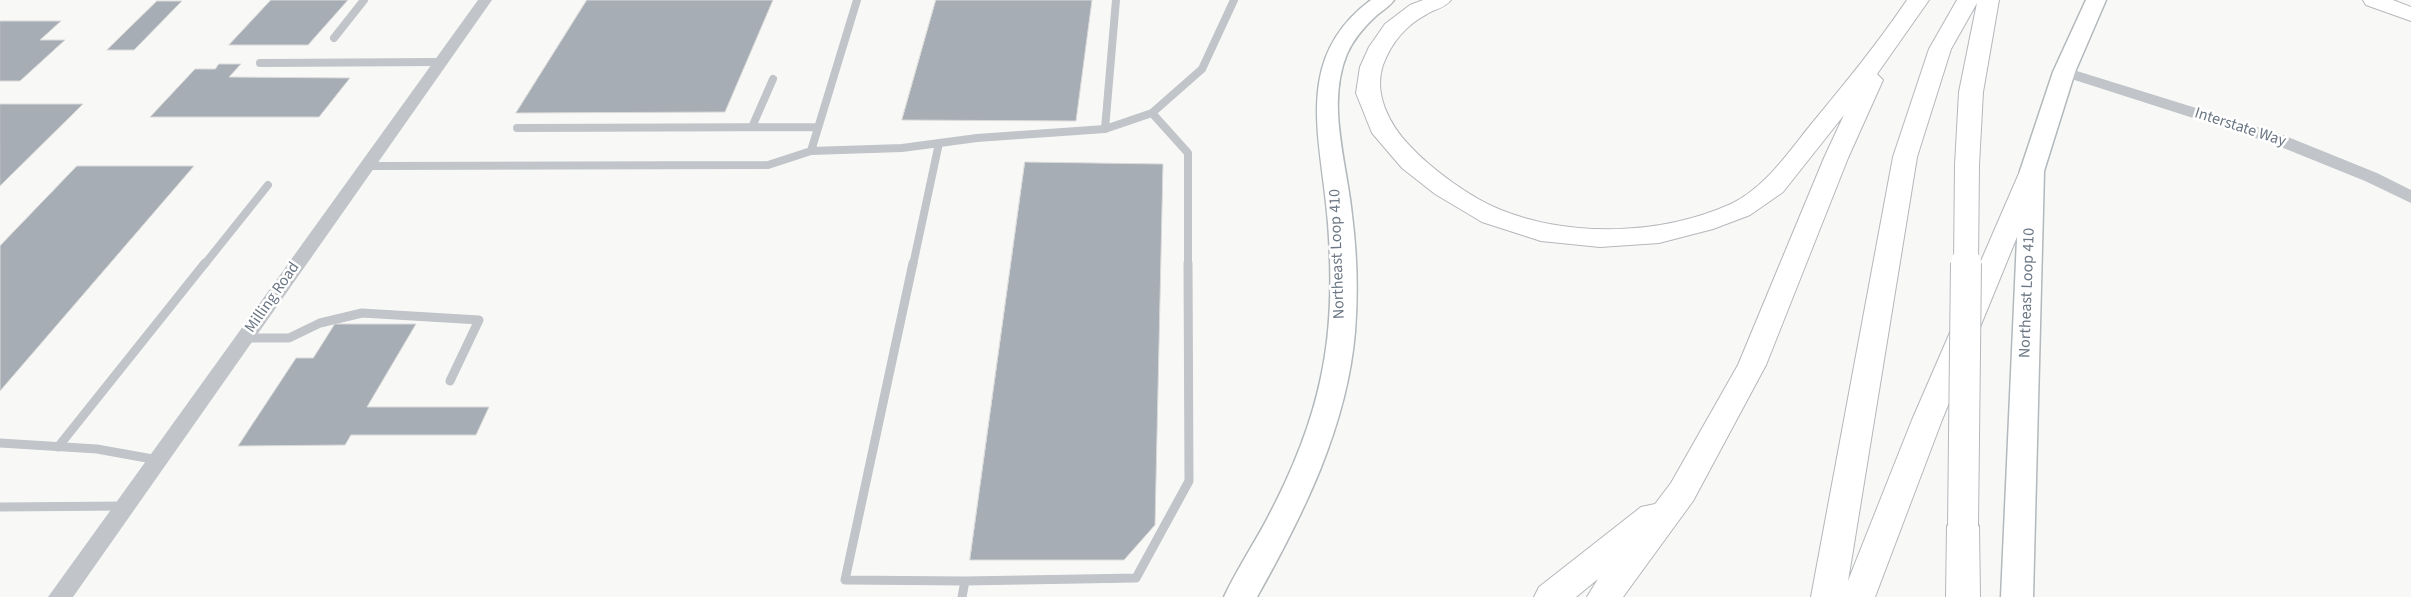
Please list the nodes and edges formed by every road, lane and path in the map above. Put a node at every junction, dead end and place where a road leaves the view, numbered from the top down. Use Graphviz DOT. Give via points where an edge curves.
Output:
graph roads {
  1 [pos="364,0"];
  2 [pos="485,0"];
  3 [pos="857,0"];
  4 [pos="1116,0"];
  5 [pos="1234,0"];
  6 [pos="1384,0"];
  7 [pos="1440,0"];
  8 [pos="1918,0"];
  9 [pos="1968,0"];
  10 [pos="1988,0"];
  11 [pos="2096,0"];
  12 [pos="2374,0"];
  13 [pos="2411,15"];
  14 [pos="334,38"];
  15 [pos="1885,49"];
  16 [pos="439,62"];
  17 [pos="260,63"];
  18 [pos="2064,72"];
  19 [pos="772,79"];
  20 [pos="1152,113"];
  21 [pos="818,127"];
  22 [pos="517,128"];
  23 [pos="752,128"];
  24 [pos="1105,129"];
  25 [pos="939,143"];
  26 [pos="811,151"];
  27 [pos="366,166"];
  28 [pos="2032,171"];
  29 [pos="268,186"];
  30 [pos="2411,197"];
  31 [pos="245,338"];
  32 [pos="450,381"];
  33 [pos="0,443"];
  34 [pos="58,446"];
  35 [pos="158,460"];
  36 [pos="1682,492"];
  37 [pos="125,506"];
  38 [pos="0,507"];
  39 [pos="965,581"];
  40 [pos="60,597"];
  41 [pos="962,597"];
  42 [pos="1240,597"];
  43 [pos="1550,597"];
  44 [pos="1604,597"];
  45 [pos="1828,597"];
  46 [pos="1858,597"];
  47 [pos="1963,597"];
  48 [pos="2017,597"];
  1 -- 14 [label="lane"];
  2 -- 16 [label="street, Milling Road"];
  3 -- 21 [label="lane"];
  4 -- 24 [label="lane"];
  5 -- 20 [label="lane" via="1202,69"];
  6 -- 42 [label="main road, Northeast Loop 410" via="1364,14 1345,36 1333,63 1328,95 1340,215 1343,304 1336,374 1316,446 1277,533"];
  7 -- 15 [label="main road" via="1418,10 1393,29 1370,67 1368,93 1384,133 1411,162 1444,188 1491,216 1542,232 1600,238 1659,234 1704,223 1741,209 1774,186"];
  8 -- 15 [label="main road"];
  9 -- 45 [label="main road" via="1940,48 1905,157"];
  10 -- 47 [label="main road, bridge" via="1971,92 1967,165"];
  11 -- 18 [label="main road, Northeast Loop 410"];
  12 -- 13 [label="main road"];
  15 -- 36 [label="main road" via="1836,158 1752,365"];
  16 -- 17 [label="lane"];
  16 -- 27 [label="street, Milling Road"];
  18 -- 28 [label="main road, Northeast Loop 410"];
  18 -- 30 [label="street, Interstate Way" via="2277,139 2372,177"];
  19 -- 23 [label="lane"];
  20 -- 24 [label="lane"];
  20 -- 39 [label="lane" via="1188,153 1189,480 1136,578"];
  21 -- 23 [label="lane"];
  21 -- 26 [label="lane"];
  22 -- 23 [label="lane"];
  24 -- 25 [label="lane"];
  25 -- 26 [label="lane" via="902,148"];
  25 -- 39 [label="lane" via="845,580"];
  26 -- 27 [label="lane" via="768,165"];
  27 -- 31 [label="street, Milling Road"];
  28 -- 46 [label="main road" via="1926,420"];
  28 -- 48 [label="main road, Northeast Loop 410"];
  29 -- 34 [label="lane"];
  31 -- 32 [label="lane" via="289,338 320,323 362,313 480,320"];
  31 -- 35 [label="street, Milling Road"];
  33 -- 34 [label="lane"];
  34 -- 35 [label="lane" via="98,449"];
  35 -- 37 [label="street, Milling Road"];
  36 -- 43 [label="main road"];
  36 -- 44 [label="main road"];
  37 -- 38 [label="lane"];
  37 -- 40 [label="street, Milling Road"];
  39 -- 41 [label="lane"];
}
